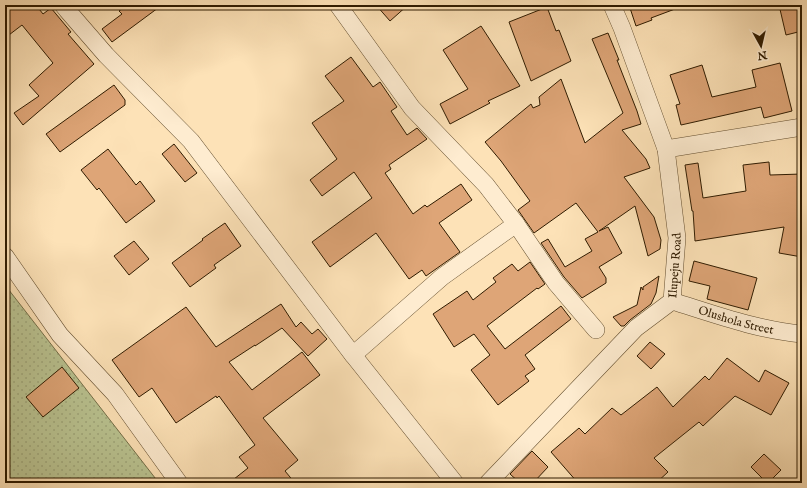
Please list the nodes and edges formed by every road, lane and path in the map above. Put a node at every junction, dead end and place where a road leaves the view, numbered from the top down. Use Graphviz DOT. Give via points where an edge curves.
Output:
graph roads {
  1 [pos="63,5"];
  2 [pos="338,5"];
  3 [pos="612,5"];
  4 [pos="802,126"];
  5 [pos="666,149"];
  6 [pos="516,224"];
  7 [pos="5,256"];
  8 [pos="672,301"];
  9 [pos="596,330"];
  10 [pos="802,334"];
  11 [pos="353,355"];
  12 [pos="179,483"];
  13 [pos="455,483"];
  14 [pos="488,483"];
  1 -- 11 [label="street" via="106,55 191,142"];
  2 -- 6 [label="street" via="412,108 486,185"];
  3 -- 5 [label="street, Ilupeju Road"];
  4 -- 5 [label="street"];
  5 -- 8 [label="street, Ilupeju Road" via="677,238"];
  6 -- 9 [label="street" via="556,283"];
  6 -- 11 [label="street" via="442,277"];
  7 -- 12 [label="street" via="60,335 114,394"];
  8 -- 10 [label="street, Olushola Street" via="748,324"];
  8 -- 14 [label="street, Ilupeju Road" via="636,328"];
  11 -- 13 [label="street"];
}
